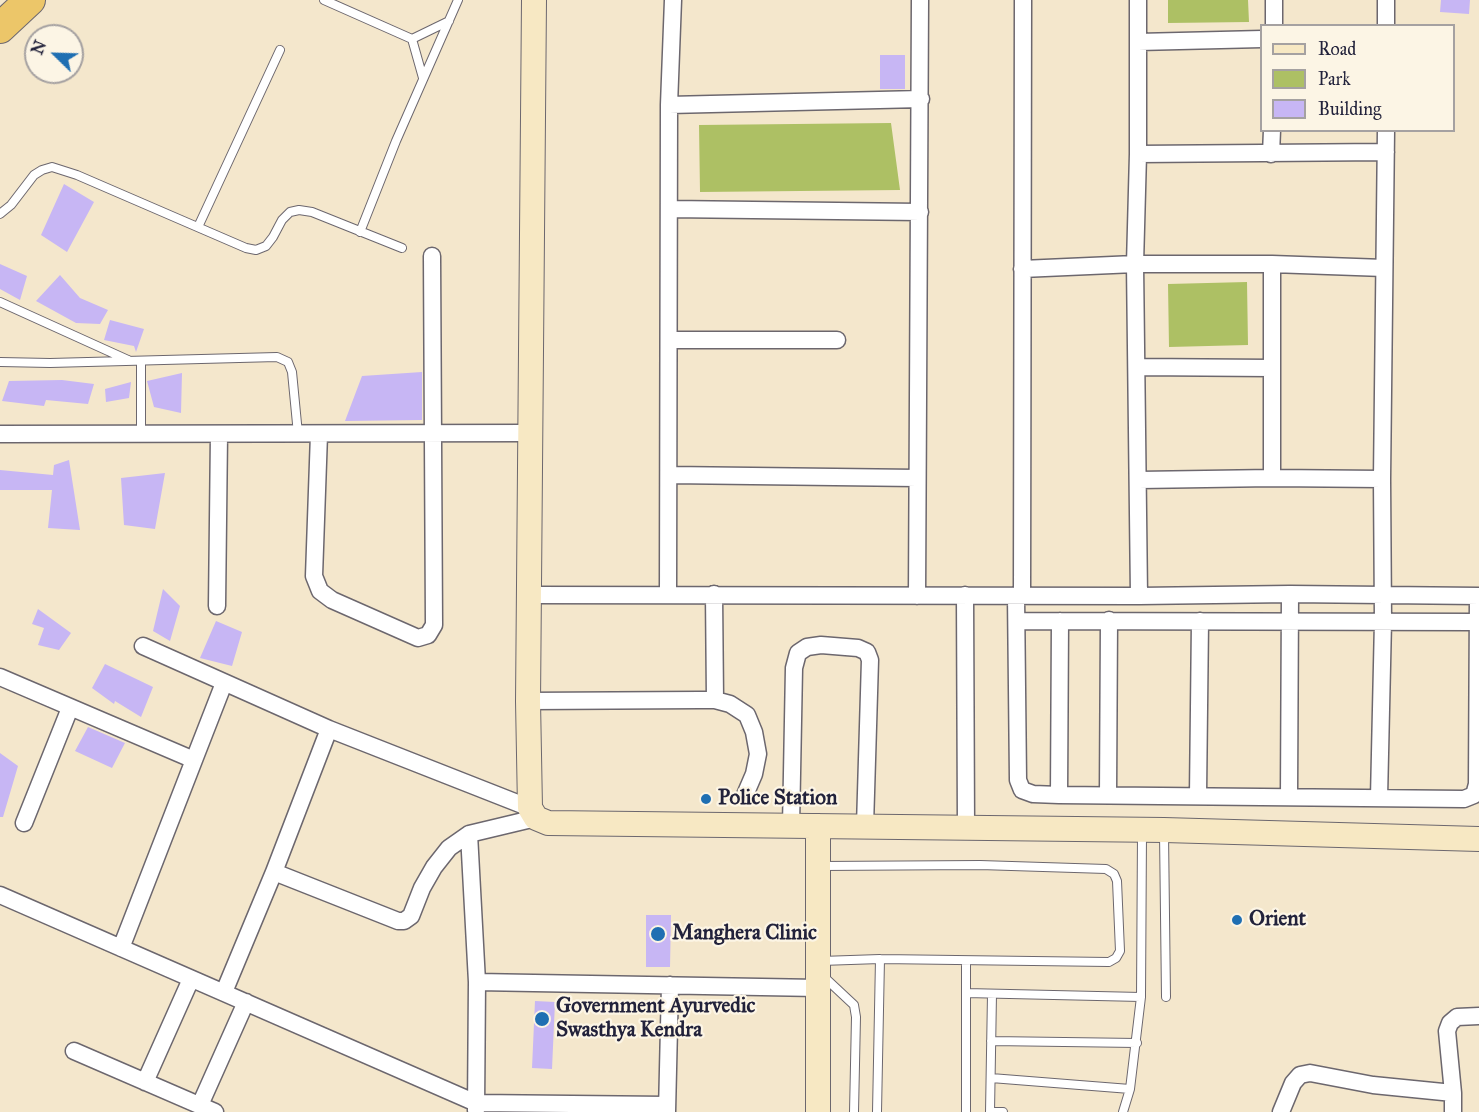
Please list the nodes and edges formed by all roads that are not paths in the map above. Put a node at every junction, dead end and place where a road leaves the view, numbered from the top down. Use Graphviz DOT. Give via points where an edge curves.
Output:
graph roads {
  1 [pos="30,0"];
  2 [pos="324,0"];
  3 [pos="458,0"];
  4 [pos="534,0"];
  5 [pos="673,0"];
  6 [pos="920,0"];
  7 [pos="1023,0"];
  8 [pos="1138,0"];
  9 [pos="1274,0"];
  10 [pos="1386,0"];
  11 [pos="448,21"];
  12 [pos="1274,24"];
  13 [pos="1386,24"];
  14 [pos="0,28"];
  15 [pos="412,39"];
  16 [pos="1260,39"];
  17 [pos="1138,42"];
  18 [pos="280,50"];
  19 [pos="423,79"];
  20 [pos="921,99"];
  21 [pos="669,105"];
  22 [pos="1272,132"];
  23 [pos="1386,132"];
  24 [pos="1386,152"];
  25 [pos="1138,154"];
  26 [pos="1271,154"];
  27 [pos="670,209"];
  28 [pos="920,212"];
  29 [pos="0,214"];
  30 [pos="198,227"];
  31 [pos="360,232"];
  32 [pos="402,248"];
  33 [pos="432,256"];
  34 [pos="1135,264"];
  35 [pos="1272,264"];
  36 [pos="1384,268"];
  37 [pos="1022,269"];
  38 [pos="0,302"];
  39 [pos="669,340"];
  40 [pos="837,340"];
  41 [pos="0,362"];
  42 [pos="131,362"];
  43 [pos="141,362"];
  44 [pos="1137,367"];
  45 [pos="1271,368"];
  46 [pos="434,433"];
  47 [pos="532,433"];
  48 [pos="0,434"];
  49 [pos="141,434"];
  50 [pos="219,434"];
  51 [pos="298,434"];
  52 [pos="319,434"];
  53 [pos="670,475"];
  54 [pos="917,478"];
  55 [pos="1272,478"];
  56 [pos="1139,480"];
  57 [pos="1382,480"];
  58 [pos="668,594"];
  59 [pos="714,594"];
  60 [pos="1290,594"];
  61 [pos="529,595"];
  62 [pos="965,595"];
  63 [pos="1383,595"];
  64 [pos="916,596"];
  65 [pos="1019,596"];
  66 [pos="1139,596"];
  67 [pos="1478,596"];
  68 [pos="217,606"];
  69 [pos="1109,620"];
  70 [pos="1017,621"];
  71 [pos="1060,621"];
  72 [pos="1200,621"];
  73 [pos="1383,621"];
  74 [pos="1289,622"];
  75 [pos="1477,622"];
  76 [pos="143,646"];
  77 [pos="0,677"];
  78 [pos="224,683"];
  79 [pos="715,700"];
  80 [pos="528,701"];
  81 [pos="70,708"];
  82 [pos="329,729"];
  83 [pos="194,760"];
  84 [pos="745,795"];
  85 [pos="1059,795"];
  86 [pos="1108,795"];
  87 [pos="1198,795"];
  88 [pos="1288,796"];
  89 [pos="1379,798"];
  90 [pos="533,813"];
  91 [pos="24,823"];
  92 [pos="791,826"];
  93 [pos="818,826"];
  94 [pos="865,826"];
  95 [pos="966,827"];
  96 [pos="1153,830"];
  97 [pos="469,834"];
  98 [pos="1479,839"];
  99 [pos="817,866"];
  100 [pos="274,872"];
  101 [pos="0,895"];
  102 [pos="121,948"];
  103 [pos="880,959"];
  104 [pos="966,961"];
  105 [pos="818,973"];
  106 [pos="192,979"];
  107 [pos="477,982"];
  108 [pos="670,985"];
  109 [pos="224,992"];
  110 [pos="966,993"];
  111 [pos="992,994"];
  112 [pos="1140,997"];
  113 [pos="1166,997"];
  114 [pos="246,1002"];
  115 [pos="1479,1016"];
  116 [pos="991,1041"];
  117 [pos="1137,1043"];
  118 [pos="74,1051"];
  119 [pos="991,1077"];
  120 [pos="145,1082"];
  121 [pos="1130,1089"];
  122 [pos="1453,1093"];
  123 [pos="476,1107"];
  124 [pos="668,1108"];
  125 [pos="207,1109"];
  126 [pos="818,1112"];
  127 [pos="854,1112"];
  128 [pos="877,1112"];
  129 [pos="966,1112"];
  130 [pos="990,1112"];
  131 [pos="1003,1112"];
  132 [pos="1123,1112"];
  133 [pos="1281,1112"];
  134 [pos="1453,1112"];
  1 -- 14 [label="highway"];
  2 -- 15 [label="lane"];
  3 -- 11 [label="lane"];
  4 -- 47 [label="street"];
  5 -- 21 [label="street"];
  6 -- 20 [label="street"];
  7 -- 37 [label="street"];
  8 -- 17 [label="street"];
  9 -- 12 [label="street"];
  10 -- 13 [label="street"];
  11 -- 15 [label="lane"];
  11 -- 19 [label="lane"];
  15 -- 19 [label="lane"];
  16 -- 17 [label="street"];
  17 -- 25 [label="street"];
  18 -- 30 [label="lane"];
  19 -- 31 [label="lane"];
  20 -- 21 [label="street"];
  20 -- 28 [label="street"];
  21 -- 27 [label="street"];
  22 -- 26 [label="street"];
  23 -- 24 [label="street"];
  24 -- 26 [label="street"];
  24 -- 36 [label="street"];
  25 -- 26 [label="street"];
  25 -- 34 [label="street"];
  27 -- 28 [label="street"];
  27 -- 39 [label="street"];
  28 -- 54 [label="street"];
  29 -- 30 [label="lane" via="34,175 52,167"];
  30 -- 31 [label="lane" via="256,250 266,246 290,212 299,210"];
  31 -- 32 [label="lane"];
  33 -- 46 [label="street"];
  34 -- 35 [label="street"];
  34 -- 37 [label="street"];
  34 -- 44 [label="street"];
  35 -- 36 [label="street"];
  35 -- 45 [label="street"];
  36 -- 57 [label="street"];
  37 -- 65 [label="street"];
  38 -- 42 [label="lane"];
  39 -- 40 [label="street"];
  39 -- 53 [label="street"];
  41 -- 42 [label="lane"];
  42 -- 43 [label="lane"];
  43 -- 49 [label="lane"];
  43 -- 51 [label="lane" via="277,357 288,362"];
  44 -- 45 [label="street"];
  44 -- 56 [label="street"];
  45 -- 55 [label="street"];
  46 -- 47 [label="street"];
  46 -- 52 [label="street"];
  46 -- 52 [label="street" via="434,626 428,635 418,638 320,591 314,576"];
  47 -- 61 [label="street"];
  48 -- 49 [label="street"];
  49 -- 50 [label="street"];
  50 -- 51 [label="street"];
  50 -- 68 [label="street"];
  51 -- 52 [label="street"];
  53 -- 54 [label="street"];
  53 -- 58 [label="street"];
  54 -- 64 [label="street"];
  55 -- 56 [label="street"];
  55 -- 57 [label="street"];
  56 -- 66 [label="street"];
  57 -- 63 [label="street"];
  58 -- 59 [label="street"];
  58 -- 61 [label="street"];
  59 -- 64 [label="street"];
  59 -- 79 [label="street"];
  60 -- 63 [label="street"];
  60 -- 66 [label="street"];
  60 -- 74 [label="street"];
  61 -- 80 [label="street"];
  62 -- 64 [label="street"];
  62 -- 65 [label="street"];
  62 -- 95 [label="street"];
  63 -- 67 [label="street"];
  63 -- 73 [label="street"];
  65 -- 66 [label="street"];
  65 -- 70 [label="street"];
  67 -- 75 [label="street"];
  69 -- 71 [label="street"];
  69 -- 72 [label="street"];
  69 -- 86 [label="street"];
  70 -- 71 [label="street"];
  70 -- 85 [label="street" via="1018,780 1022,790"];
  71 -- 85 [label="street"];
  72 -- 74 [label="street"];
  72 -- 87 [label="street"];
  73 -- 74 [label="street"];
  73 -- 75 [label="street"];
  73 -- 89 [label="street"];
  74 -- 88 [label="street"];
  75 -- 89 [label="street" via="1474,795 1464,799"];
  76 -- 78 [label="street"];
  77 -- 81 [label="street"];
  78 -- 82 [label="street"];
  78 -- 83 [label="street"];
  79 -- 80 [label="street"];
  79 -- 84 [label="street" via="747,715 754,732 758,754"];
  80 -- 90 [label="street"];
  81 -- 83 [label="street"];
  81 -- 91 [label="street"];
  82 -- 90 [label="street"];
  82 -- 100 [label="street"];
  83 -- 102 [label="street"];
  85 -- 86 [label="street"];
  86 -- 87 [label="street"];
  87 -- 88 [label="street"];
  88 -- 89 [label="street"];
  90 -- 92 [label="street" via="548,823"];
  90 -- 97 [label="street"];
  92 -- 93 [label="street"];
  92 -- 94 [label="street" via="794,668 798,653 821,645 858,648 867,652 870,660"];
  93 -- 94 [label="street"];
  93 -- 99 [label="street"];
  94 -- 95 [label="street"];
  95 -- 96 [label="street"];
  96 -- 98 [label="street"];
  96 -- 112 [label="lane"];
  96 -- 113 [label="lane"];
  97 -- 100 [label="street" via="449,848 434,867 405,921"];
  97 -- 107 [label="street"];
  99 -- 104 [label="lane" via="980,865 1106,870 1114,874 1120,951 1109,963"];
  99 -- 105 [label="street"];
  100 -- 109 [label="street"];
  101 -- 102 [label="street"];
  102 -- 106 [label="street"];
  103 -- 104 [label="lane"];
  103 -- 105 [label="lane"];
  103 -- 128 [label="lane"];
  104 -- 110 [label="lane"];
  105 -- 108 [label="street"];
  105 -- 126 [label="street"];
  105 -- 127 [label="lane" via="854,1005"];
  106 -- 109 [label="street"];
  106 -- 120 [label="street"];
  107 -- 108 [label="street"];
  107 -- 123 [label="street"];
  108 -- 124 [label="street"];
  109 -- 114 [label="street"];
  110 -- 111 [label="lane"];
  110 -- 129 [label="lane"];
  111 -- 112 [label="lane"];
  111 -- 116 [label="lane"];
  112 -- 117 [label="lane"];
  114 -- 123 [label="street"];
  114 -- 125 [label="street"];
  115 -- 122 [label="street" via="1457,1017 1447,1031"];
  116 -- 117 [label="lane"];
  116 -- 119 [label="lane"];
  117 -- 121 [label="lane"];
  118 -- 120 [label="street"];
  119 -- 121 [label="lane"];
  119 -- 130 [label="lane"];
  120 -- 125 [label="street"];
  121 -- 132 [label="lane"];
  122 -- 133 [label="street" via="1373,1085 1310,1073 1300,1075 1293,1083"];
  122 -- 134 [label="street"];
  123 -- 124 [label="street"];
  130 -- 131 [label="lane"];
}
